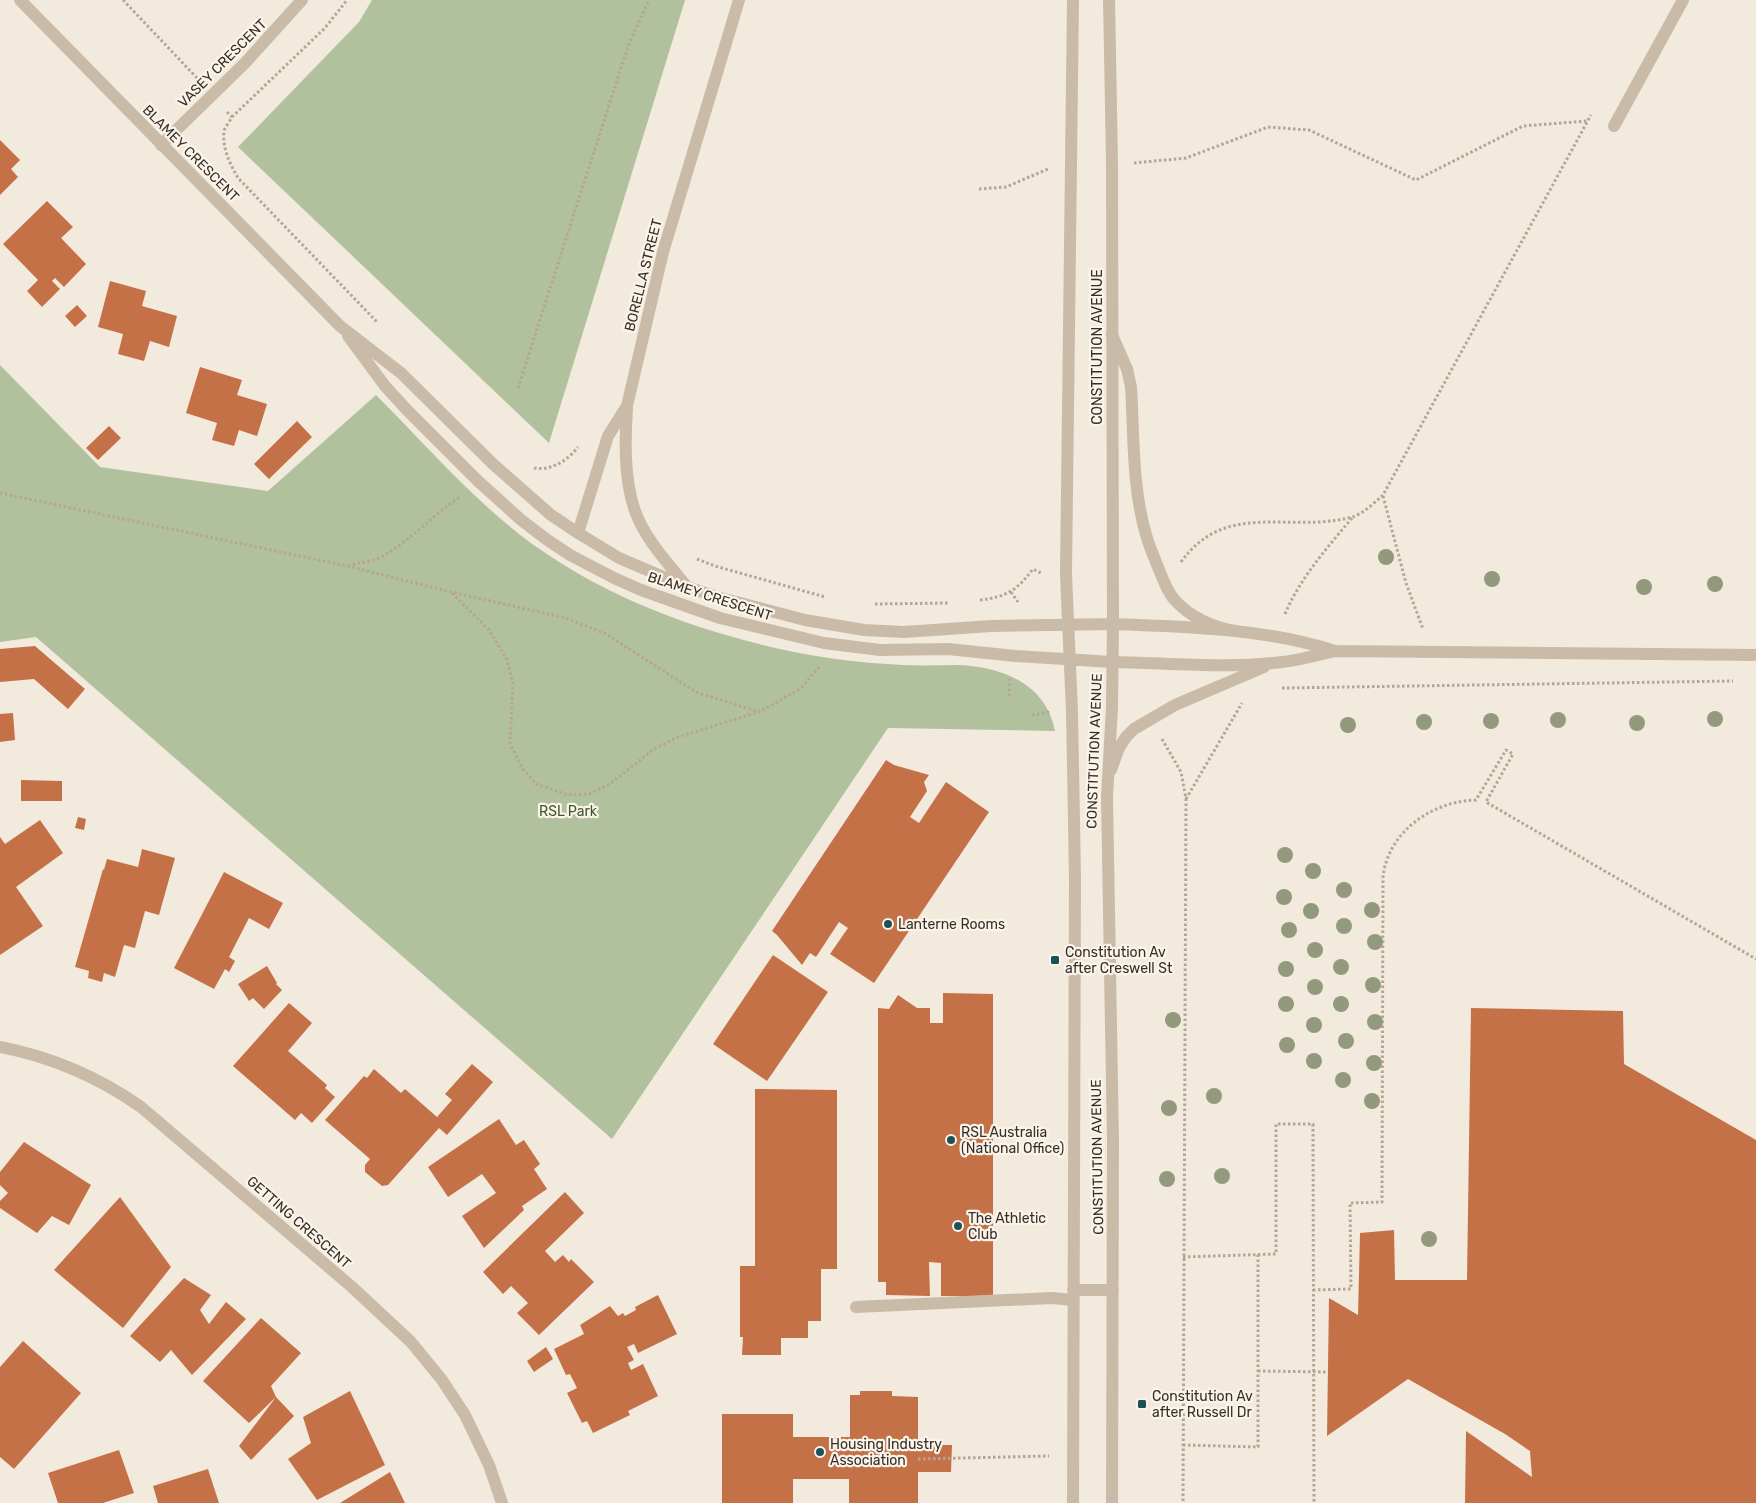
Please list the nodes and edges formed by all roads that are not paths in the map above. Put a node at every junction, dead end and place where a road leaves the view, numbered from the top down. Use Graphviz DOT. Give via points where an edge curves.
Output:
graph roads {
  1 [pos="20,0"];
  2 [pos="302,0"];
  3 [pos="739,0"];
  4 [pos="1072,0"];
  5 [pos="1109,0"];
  6 [pos="1683,0"];
  7 [pos="1614,126"];
  8 [pos="161,145"];
  9 [pos="340,326"];
  10 [pos="1112,335"];
  11 [pos="627,406"];
  12 [pos="578,533"];
  13 [pos="570,555"];
  14 [pos="687,587"];
  15 [pos="1113,624"];
  16 [pos="1068,625"];
  17 [pos="1236,631"];
  18 [pos="1336,651"];
  19 [pos="1756,655"];
  20 [pos="1070,660"];
  21 [pos="1112,662"];
  22 [pos="1281,662"];
  23 [pos="1106,797"];
  24 [pos="0,1047"];
  25 [pos="1113,1290"];
  26 [pos="1073,1295"];
  27 [pos="856,1307"];
  28 [pos="502,1503"];
  29 [pos="1073,1503"];
  30 [pos="1112,1503"];
  1 -- 8 [label="street, BLAMEY CRESCENT"];
  2 -- 8 [label="street, VASEY CRESCENT"];
  3 -- 11 [label="street, BORELLA STREET" via="663,252"];
  4 -- 16 [label="street, CONSTITUTION AVENUE"];
  5 -- 10 [label="street, CONSTITUTION AVENUE"];
  6 -- 7 [label="street"];
  8 -- 9 [label="street, BLAMEY CRESCENT"];
  9 -- 12 [label="street, BLAMEY CRESCENT" via="401,373 493,464"];
  9 -- 13 [label="street, BLAMEY CRESCENT" via="385,386 478,481 546,539"];
  10 -- 15 [label="street, CONSTITUTION AVENUE"];
  10 -- 17 [label="street" via="1131,387 1137,484 1145,529 1164,580 1180,606 1212,625"];
  11 -- 12 [label="street, BORELLA STREET" via="608,436"];
  11 -- 14 [label="street" via="625,441 634,508 662,556"];
  12 -- 13 [label="street, BORELLA STREET"];
  12 -- 14 [label="street, BLAMEY CRESCENT" via="619,558"];
  13 -- 20 [label="street, BLAMEY CRESCENT" via="671,602 798,638 880,650 948,650"];
  14 -- 16 [label="street, BLAMEY CRESCENT" via="778,614 864,630 904,632"];
  15 -- 16 [label="street, BLAMEY CRESCENT"];
  15 -- 17 [label="street, BLAMEY CRESCENT"];
  15 -- 21 [label="street, CONSTITUTION AVENUE"];
  16 -- 20 [label="street, CONSTITUTION AVENUE"];
  17 -- 18 [label="street" via="1292,638"];
  18 -- 19 [label="street"];
  18 -- 22 [label="street"];
  20 -- 21 [label="street, BLAMEY CRESCENT"];
  20 -- 26 [label="street, CONSTITUTION AVENUE" via="1075,968"];
  21 -- 22 [label="street, BLAMEY CRESCENT" via="1213,665"];
  21 -- 23 [label="street, CONSTITUTION AVENUE"];
  22 -- 23 [label="street" via="1193,697 1134,728 1116,754"];
  23 -- 25 [label="street, CONSTITUTION AVENUE"];
  24 -- 28 [label="street, GETTING CRESCENT" via="41,1057 82,1073 130,1100 381,1313 421,1354 451,1392 477,1440"];
  25 -- 26 [label="street"];
  25 -- 30 [label="street, CONSTITUTION AVENUE"];
  26 -- 27 [label="street"];
  26 -- 29 [label="street, CONSTITUTION AVENUE"];
}
